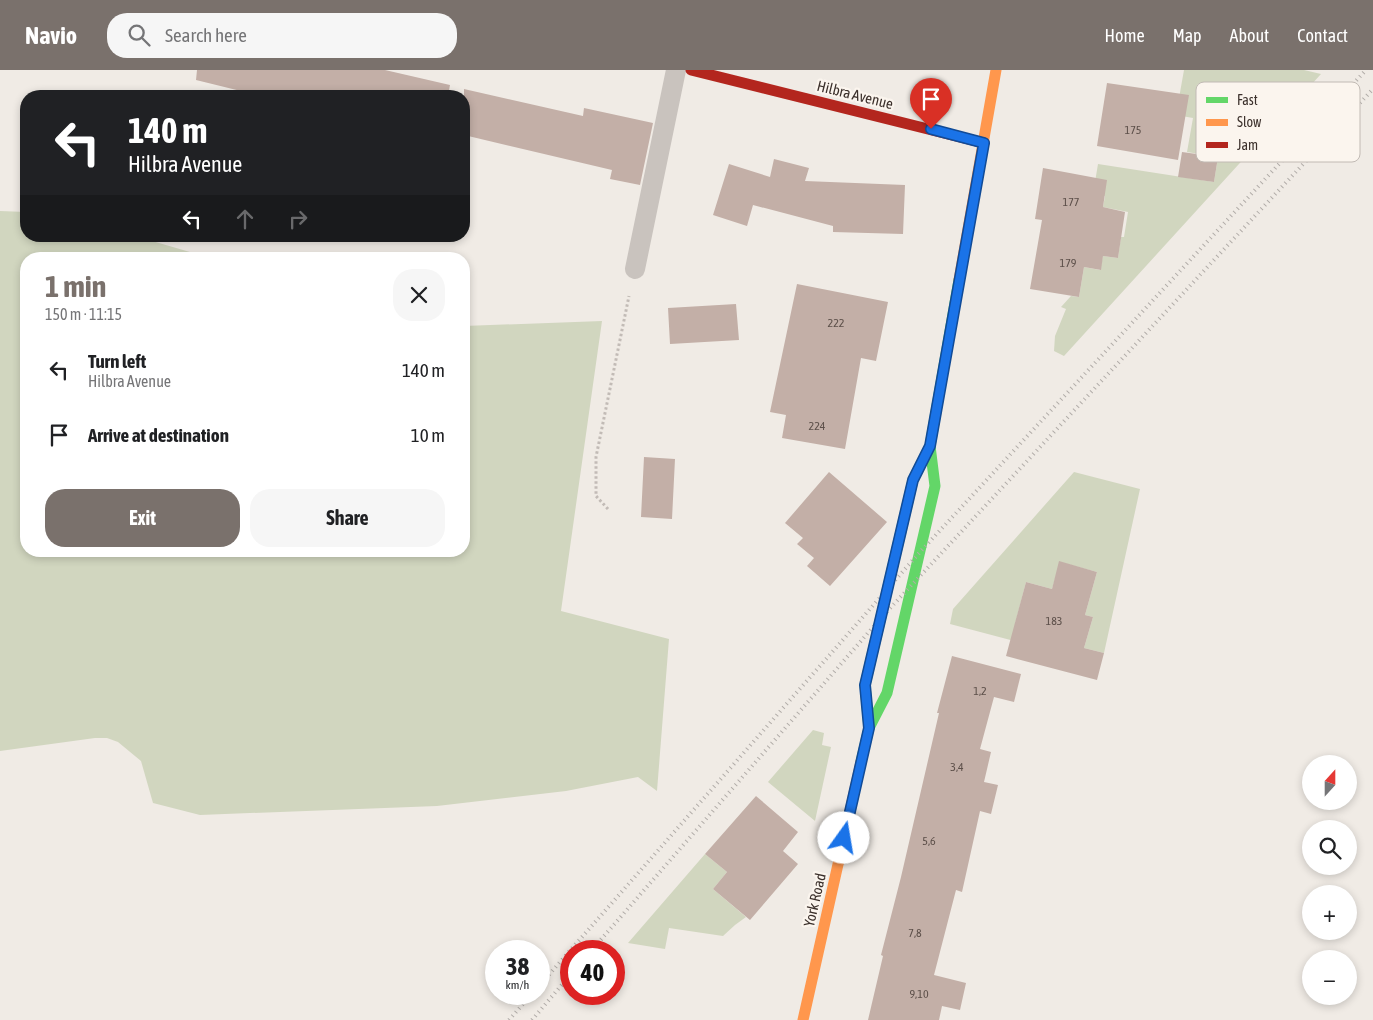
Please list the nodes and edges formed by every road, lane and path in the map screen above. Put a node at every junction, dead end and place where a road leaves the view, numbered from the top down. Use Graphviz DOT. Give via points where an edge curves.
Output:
graph roads {
  1 [pos="676,70"];
  2 [pos="690,70"];
  3 [pos="996,70"];
  4 [pos="984,143"];
  5 [pos="635,269"];
  6 [pos="930,446"];
  7 [pos="608,509"];
  8 [pos="869,728"];
  9 [pos="803,1020"];
  1 -- 5 [label="lane"];
  2 -- 4 [label="street, Hilbra Avenue"];
  3 -- 4 [label="street, York Road"];
  4 -- 6 [label="street, York Road"];
  5 -- 7 [label="path" via="596,457 596,496"];
  6 -- 8 [label="street, York Road" via="913,480 865,685"];
  6 -- 8 [label="street, York Road" via="935,486 887,693"];
  8 -- 9 [label="street, York Road"];
}
